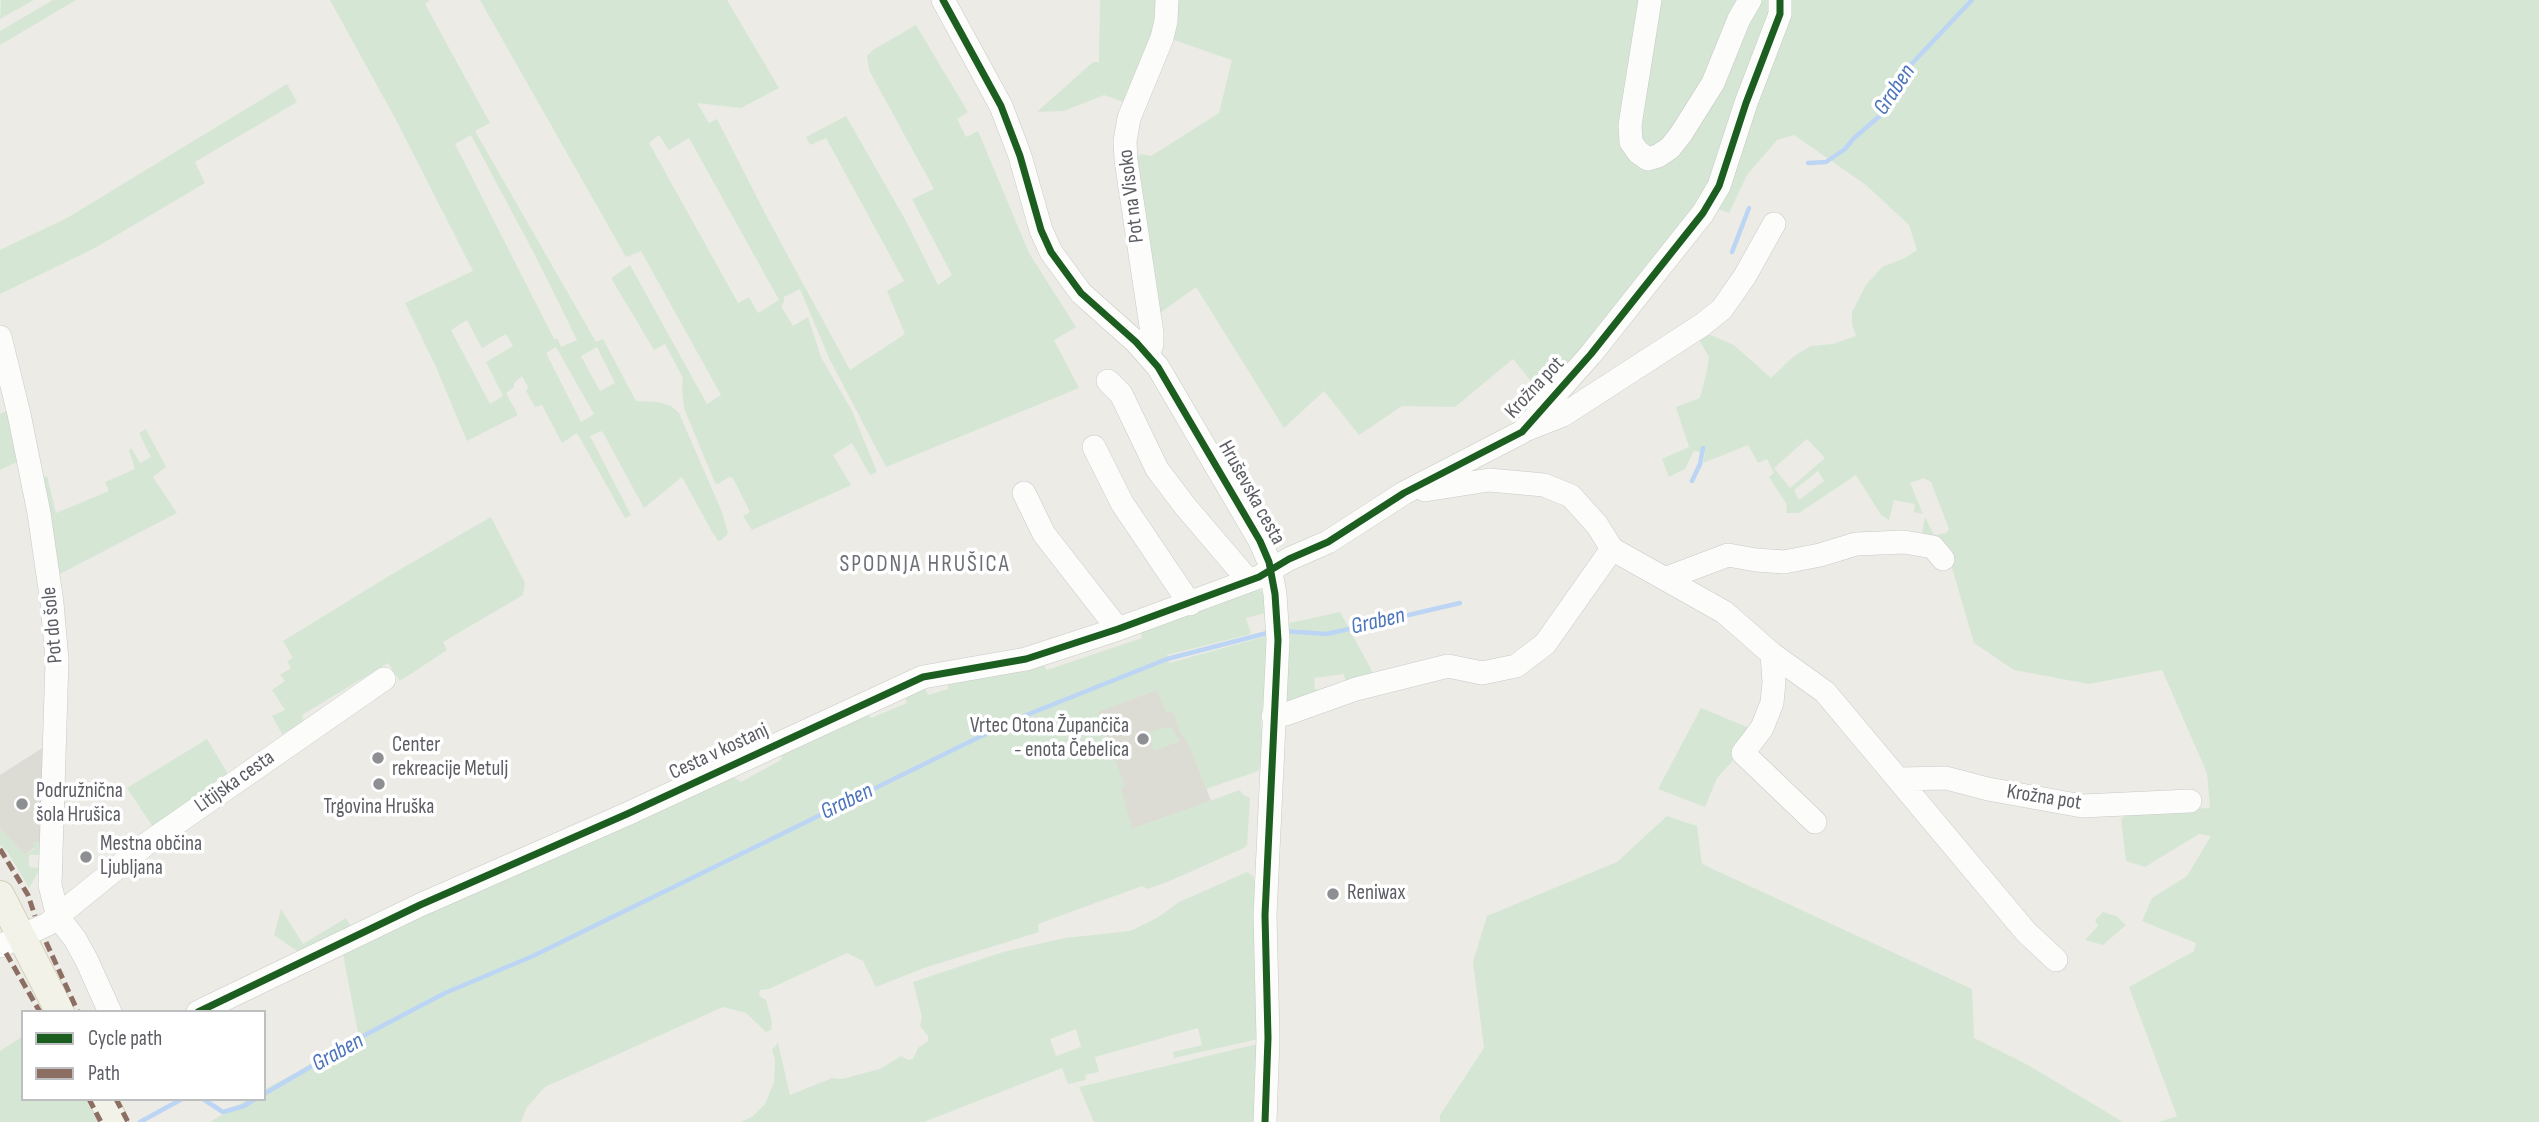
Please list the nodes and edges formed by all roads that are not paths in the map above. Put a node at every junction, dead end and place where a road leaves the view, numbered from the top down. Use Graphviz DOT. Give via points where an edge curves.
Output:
graph roads {
  1 [pos="943,0"];
  2 [pos="1167,0"];
  3 [pos="1650,0"];
  4 [pos="1750,0"];
  5 [pos="1780,0"];
  6 [pos="1774,224"];
  7 [pos="0,337"];
  8 [pos="1148,355"];
  9 [pos="1108,381"];
  10 [pos="1522,432"];
  11 [pos="1094,447"];
  12 [pos="1024,493"];
  13 [pos="1404,494"];
  14 [pos="1612,549"];
  15 [pos="1943,559"];
  16 [pos="1271,570"];
  17 [pos="1667,578"];
  18 [pos="1248,580"];
  19 [pos="1190,604"];
  20 [pos="1118,629"];
  21 [pos="1772,654"];
  22 [pos="384,679"];
  23 [pos="1273,716"];
  24 [pos="1900,779"];
  25 [pos="2190,801"];
  26 [pos="1815,822"];
  27 [pos="0,895"];
  28 [pos="58,917"];
  29 [pos="11,941"];
  30 [pos="2056,960"];
  31 [pos="59,1010"];
  32 [pos="109,1010"];
  33 [pos="202,1010"];
  34 [pos="104,1101"];
  35 [pos="114,1122"];
  36 [pos="1265,1122"];
  1 -- 8 [label="street, Hruševska cesta" via="1001,106 1051,252 1081,293"];
  2 -- 8 [label="street, Pot na Visoko" via="1162,38 1125,141 1152,333"];
  3 -- 4 [label="street" via="1630,125 1631,142 1648,159 1670,148 1688,123 1713,83"];
  5 -- 10 [label="street, Krožna pot" via="1780,14 1719,186 1703,213"];
  6 -- 10 [label="street, Krožna pot" via="1722,309 1563,415"];
  7 -- 28 [label="street, Pot do šole" via="39,513 52,603 57,660 50,885"];
  8 -- 16 [label="street, Hruševska cesta" via="1174,391 1260,541"];
  9 -- 18 [label="street" via="1121,394 1157,469"];
  10 -- 13 [label="street, Krožna pot"];
  11 -- 19 [label="street" via="1122,503"];
  12 -- 20 [label="street" via="1044,534"];
  13 -- 14 [label="street, Krožna pot" via="1489,480 1544,485 1571,496"];
  13 -- 16 [label="street, Krožna pot" via="1328,542"];
  14 -- 17 [label="street, Krožna pot"];
  14 -- 23 [label="street" via="1545,644 1516,667 1482,673 1448,666"];
  15 -- 17 [label="street" via="1933,547 1904,542 1856,544 1784,562 1728,555"];
  16 -- 18 [label="street, Cesta v kostanj"];
  16 -- 23 [label="street, Hruševska cesta" via="1278,633"];
  17 -- 21 [label="street, Krožna pot" via="1724,612"];
  18 -- 19 [label="street, Cesta v kostanj"];
  19 -- 20 [label="street, Cesta v kostanj"];
  20 -- 33 [label="street, Cesta v kostanj" via="1026,659 923,677 433,899"];
  21 -- 24 [label="street, Krožna pot" via="1825,692"];
  21 -- 26 [label="street" via="1772,703 1762,728 1742,753"];
  22 -- 28 [label="street, Litijska cesta" via="145,845"];
  23 -- 36 [label="street, Hruševska cesta" via="1265,915"];
  24 -- 25 [label="street, Krožna pot" via="1946,778 2082,806"];
  24 -- 30 [label="street, Krožna pot" via="2026,932"];
  27 -- 29 [label="main road"];
  28 -- 29 [label="street"];
  28 -- 32 [label="street" via="75,939"];
  29 -- 31 [label="main road"];
  34 -- 35 [label="main road"];
}
